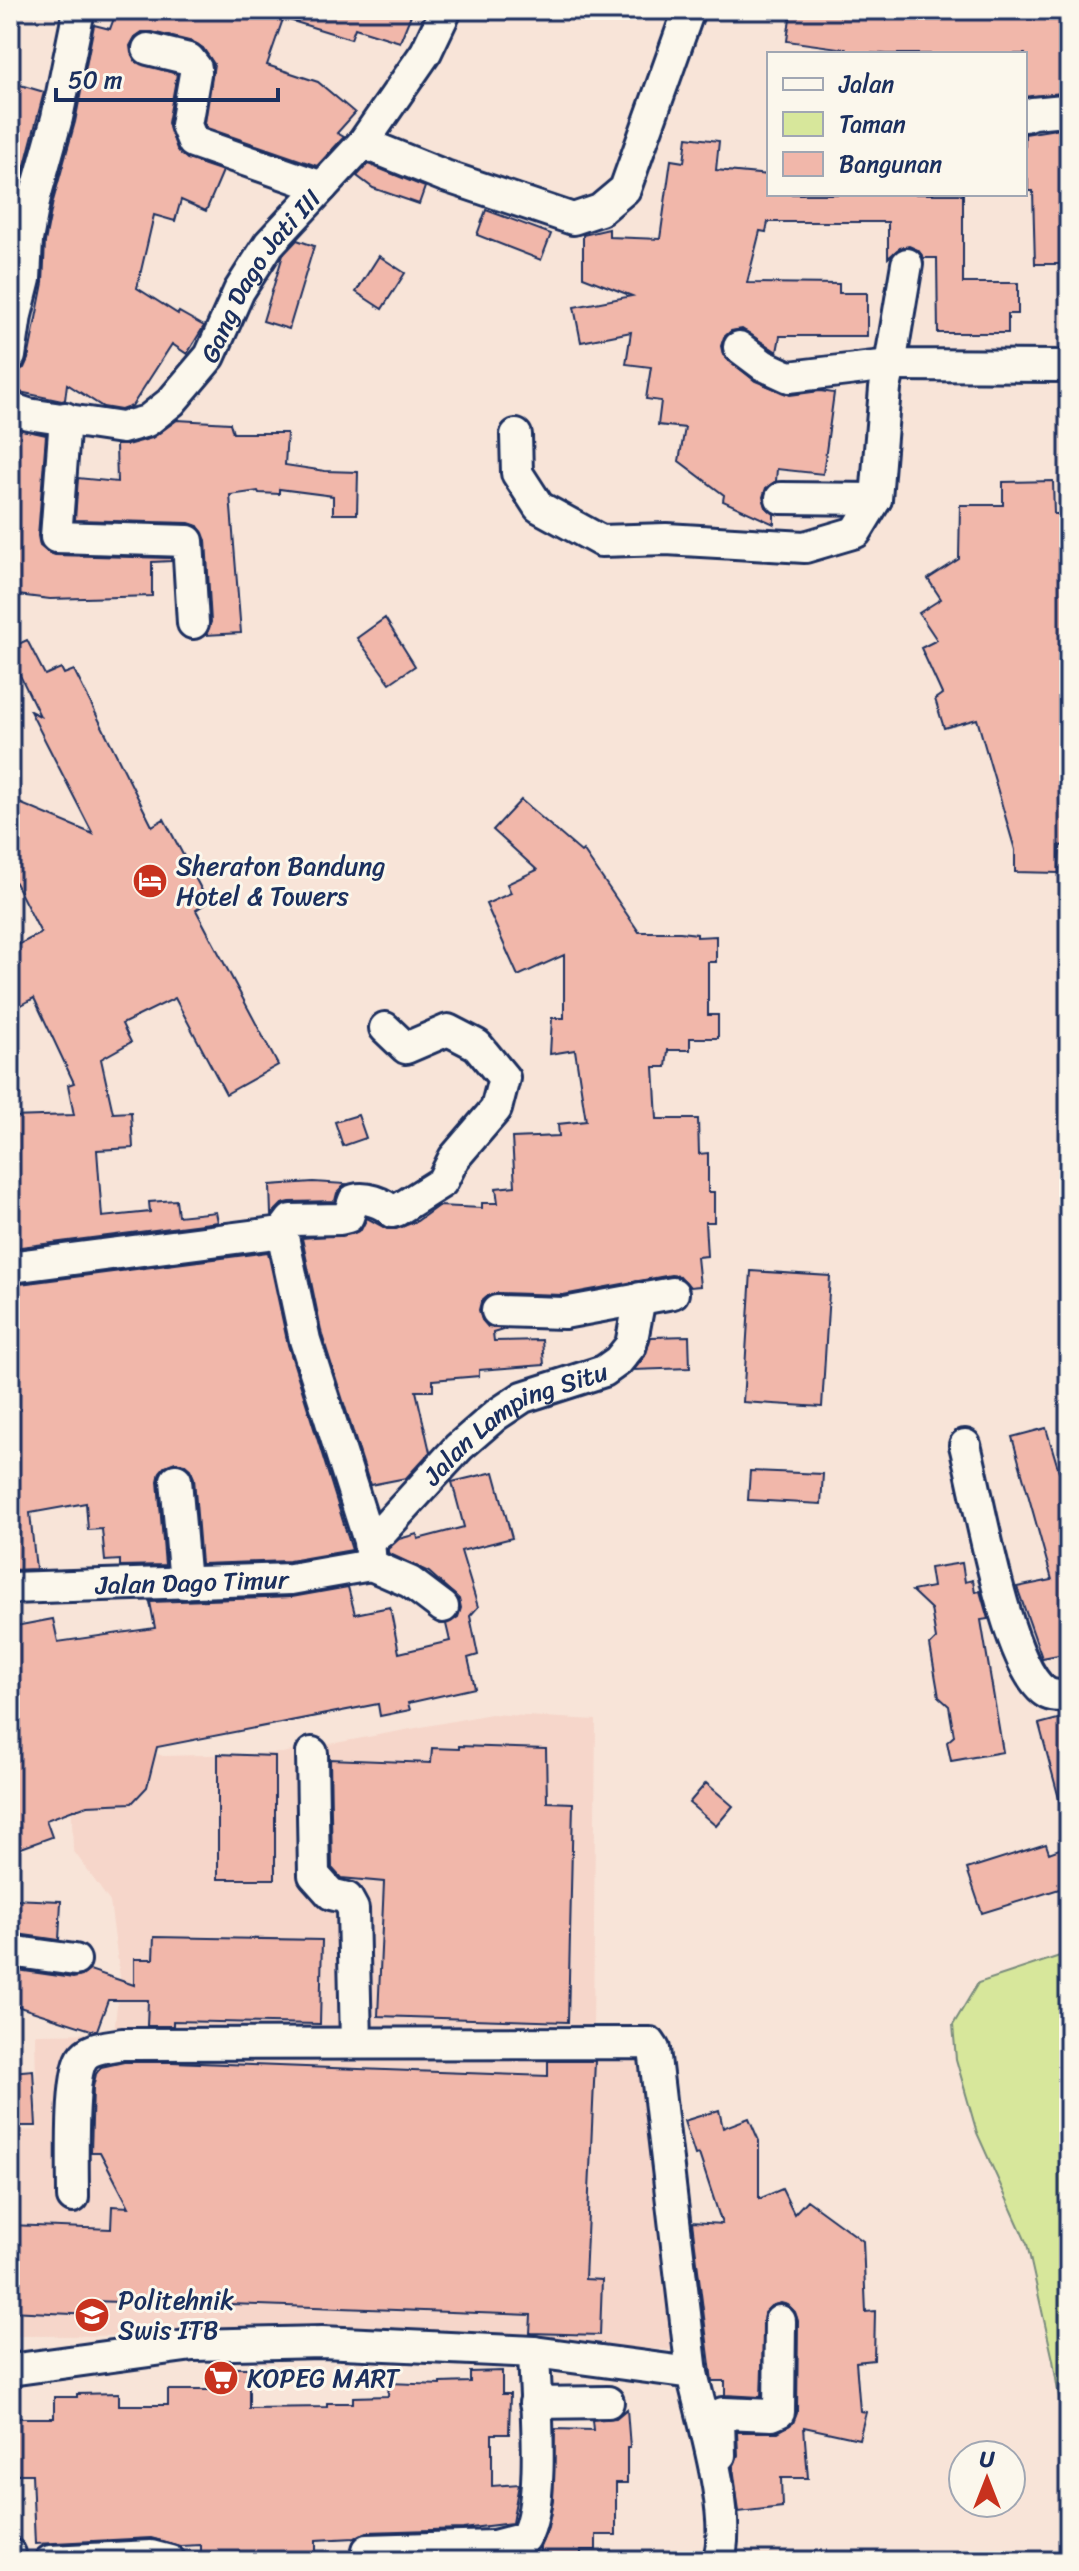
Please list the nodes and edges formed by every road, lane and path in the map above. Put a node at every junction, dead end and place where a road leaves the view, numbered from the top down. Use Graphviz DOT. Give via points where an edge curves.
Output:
graph roads {
  1 [pos="79,10"];
  2 [pos="446,10"];
  3 [pos="689,10"];
  4 [pos="148,49"];
  5 [pos="1027,115"];
  6 [pos="1069,117"];
  7 [pos="363,143"];
  8 [pos="322,187"];
  9 [pos="19,238"];
  10 [pos="907,264"];
  11 [pos="739,347"];
  12 [pos="10,356"];
  13 [pos="890,365"];
  14 [pos="1069,366"];
  15 [pos="10,408"];
  16 [pos="65,418"];
  17 [pos="516,435"];
  18 [pos="781,498"];
  19 [pos="876,499"];
  20 [pos="193,623"];
  21 [pos="385,1028"];
  22 [pos="282,1232"];
  23 [pos="10,1267"];
  24 [pos="673,1293"];
  25 [pos="640,1298"];
  26 [pos="497,1311"];
  27 [pos="965,1445"];
  28 [pos="176,1480"];
  29 [pos="370,1553"];
  30 [pos="185,1583"];
  31 [pos="10,1588"];
  32 [pos="443,1607"];
  33 [pos="1069,1695"];
  34 [pos="312,1753"];
  35 [pos="10,1951"];
  36 [pos="75,1960"];
  37 [pos="356,2043"];
  38 [pos="73,2197"];
  39 [pos="780,2321"];
  40 [pos="534,2352"];
  41 [pos="10,2370"];
  42 [pos="692,2373"];
  43 [pos="608,2402"];
  44 [pos="535,2403"];
  45 [pos="721,2513"];
  46 [pos="368,2550"];
  47 [pos="494,2553"];
  48 [pos="10,2554"];
  49 [pos="11,2561"];
  50 [pos="50,2561"];
  51 [pos="170,2561"];
  52 [pos="718,2561"];
  1 -- 9 [label="street" via="57,118"];
  2 -- 7 [label="street, Gang Dago Jati III" via="426,52"];
  3 -- 7 [label="street" via="625,189 600,210 573,219"];
  4 -- 8 [label="street" via="189,59 196,68 186,125 193,142"];
  5 -- 6 [label="street" via="1064,110"];
  7 -- 8 [label="street, Gang Dago Jati III"];
  8 -- 16 [label="street, Gang Dago Jati III" via="269,244 239,291 210,356 171,402 147,421 122,428"];
  9 -- 12 [label="street" via="25,279"];
  10 -- 13 [label="street"];
  11 -- 13 [label="street" via="789,377"];
  13 -- 14 [label="street"];
  13 -- 19 [label="street"];
  15 -- 16 [label="street, Gang Dago Jati III"];
  16 -- 20 [label="street" via="56,537 188,541"];
  17 -- 19 [label="street" via="517,473 539,507 601,541 805,547 856,532"];
  18 -- 19 [label="street"];
  21 -- 22 [label="street" via="406,1048 448,1030 477,1045 504,1078 496,1109 454,1158 442,1182 396,1211 362,1198 354,1200 348,1217 291,1220"];
  22 -- 23 [label="street"];
  22 -- 29 [label="street" via="305,1340"];
  24 -- 25 [label="street"];
  25 -- 26 [label="street" via="564,1313"];
  25 -- 29 [label="street, Jalan Lamping Situ" via="631,1345 618,1361 604,1371 523,1397 496,1415 382,1531"];
  27 -- 33 [label="street" via="1005,1617 1018,1651 1044,1692"];
  28 -- 30 [label="street"];
  29 -- 30 [label="street, Jalan Dago Timur" via="291,1579"];
  29 -- 32 [label="street"];
  30 -- 31 [label="street, Jalan Dago Timur"];
  34 -- 37 [label="street" via="314,1875 323,1889 347,1898 353,1909"];
  35 -- 36 [label="street"];
  37 -- 38 [label="street" via="122,2044 93,2050 82,2058 76,2086"];
  37 -- 42 [label="street" via="650,2043"];
  39 -- 45 [label="street" via="779,2412 728,2411 719,2419"];
  40 -- 41 [label="street" via="254,2342"];
  40 -- 42 [label="street"];
  40 -- 44 [label="street"];
  42 -- 45 [label="street"];
  43 -- 44 [label="street"];
  44 -- 47 [label="street" via="532,2526 525,2538"];
  45 -- 52 [label="street" via="724,2537"];
  46 -- 47 [label="street"];
  48 -- 49 [label="street"];
  50 -- 51 [label="street" via="151,2556"];
}
